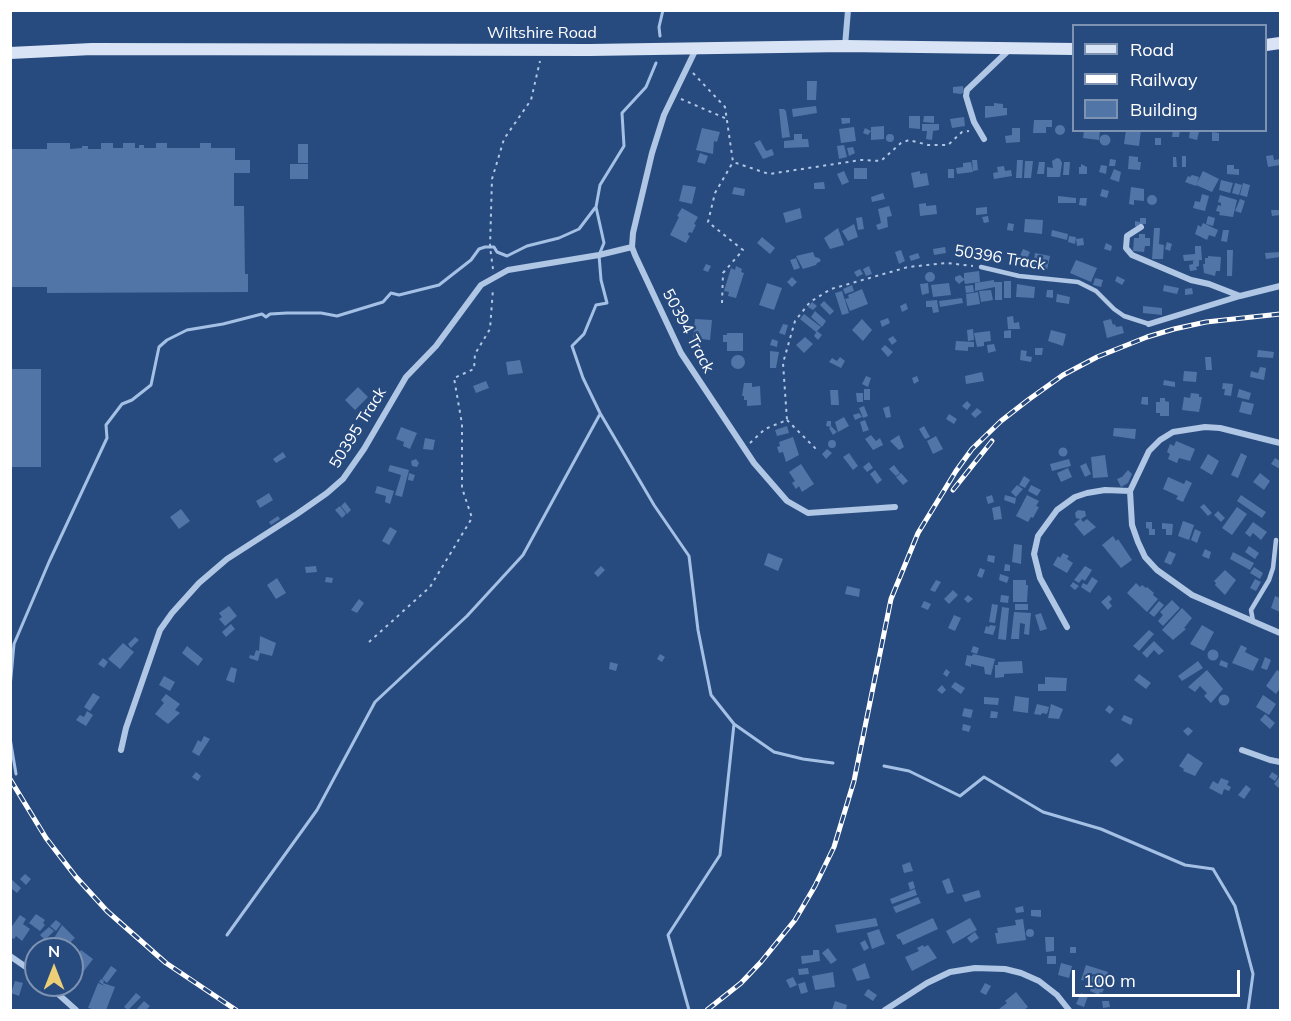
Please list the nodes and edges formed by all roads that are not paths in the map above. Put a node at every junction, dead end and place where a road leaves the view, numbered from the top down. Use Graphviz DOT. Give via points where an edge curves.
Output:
graph roads {
  1 [pos="848,10"];
  2 [pos="844,46"];
  3 [pos="696,49"];
  4 [pos="1011,49"];
  5 [pos="1072,49"];
  6 [pos="10,53"];
  7 [pos="984,139"];
  8 [pos="1141,227"];
  9 [pos="632,247"];
  10 [pos="981,267"];
  11 [pos="1281,286"];
  12 [pos="1240,296"];
  13 [pos="1149,324"];
  14 [pos="1281,443"];
  15 [pos="1130,491"];
  16 [pos="895,507"];
  17 [pos="1276,540"];
  18 [pos="1253,621"];
  19 [pos="1067,627"];
  20 [pos="1281,633"];
  21 [pos="121,750"];
  22 [pos="1242,750"];
  23 [pos="1281,762"];
  24 [pos="10,957"];
  25 [pos="24,966"];
  26 [pos="61,997"];
  27 [pos="76,1011"];
  28 [pos="885,1011"];
  29 [pos="1069,1011"];
  1 -- 2 [label="street"];
  2 -- 3 [label="street, Wiltshire Road"];
  2 -- 4 [label="street, Wiltshire Road"];
  3 -- 6 [label="street, Wiltshire Road" via="92,49"];
  3 -- 9 [label="street" via="664,115 636,212"];
  4 -- 5 [label="street, Wiltshire Road"];
  4 -- 7 [label="street" via="966,96"];
  8 -- 12 [label="street" via="1127,236 1126,248 1132,255"];
  9 -- 16 [label="street, 50394 Track" via="681,353 745,450 787,501 808,513"];
  9 -- 21 [label="street, 50395 Track" via="508,270 481,285 436,346 406,377 343,479 227,560 199,583 172,614 160,630"];
  10 -- 13 [label="lane, 50396 Track" via="1019,276 1077,282 1096,291 1124,316"];
  11 -- 12 [label="street, 50396 Track"];
  12 -- 13 [label="street, 50396 Track"];
  14 -- 15 [label="street" via="1213,428 1173,432 1149,451"];
  15 -- 18 [label="street" via="1132,525 1145,557 1157,570 1192,595"];
  15 -- 19 [label="street" via="1105,490 1075,497 1057,510 1038,536 1034,554 1040,578"];
  17 -- 18 [label="lane" via="1269,580 1251,610"];
  18 -- 20 [label="street"];
  22 -- 23 [label="street"];
  24 -- 25 [label="street"];
  26 -- 27 [label="street"];
  28 -- 29 [label="street" via="950,972 975,968 1005,969 1039,981"];
}
